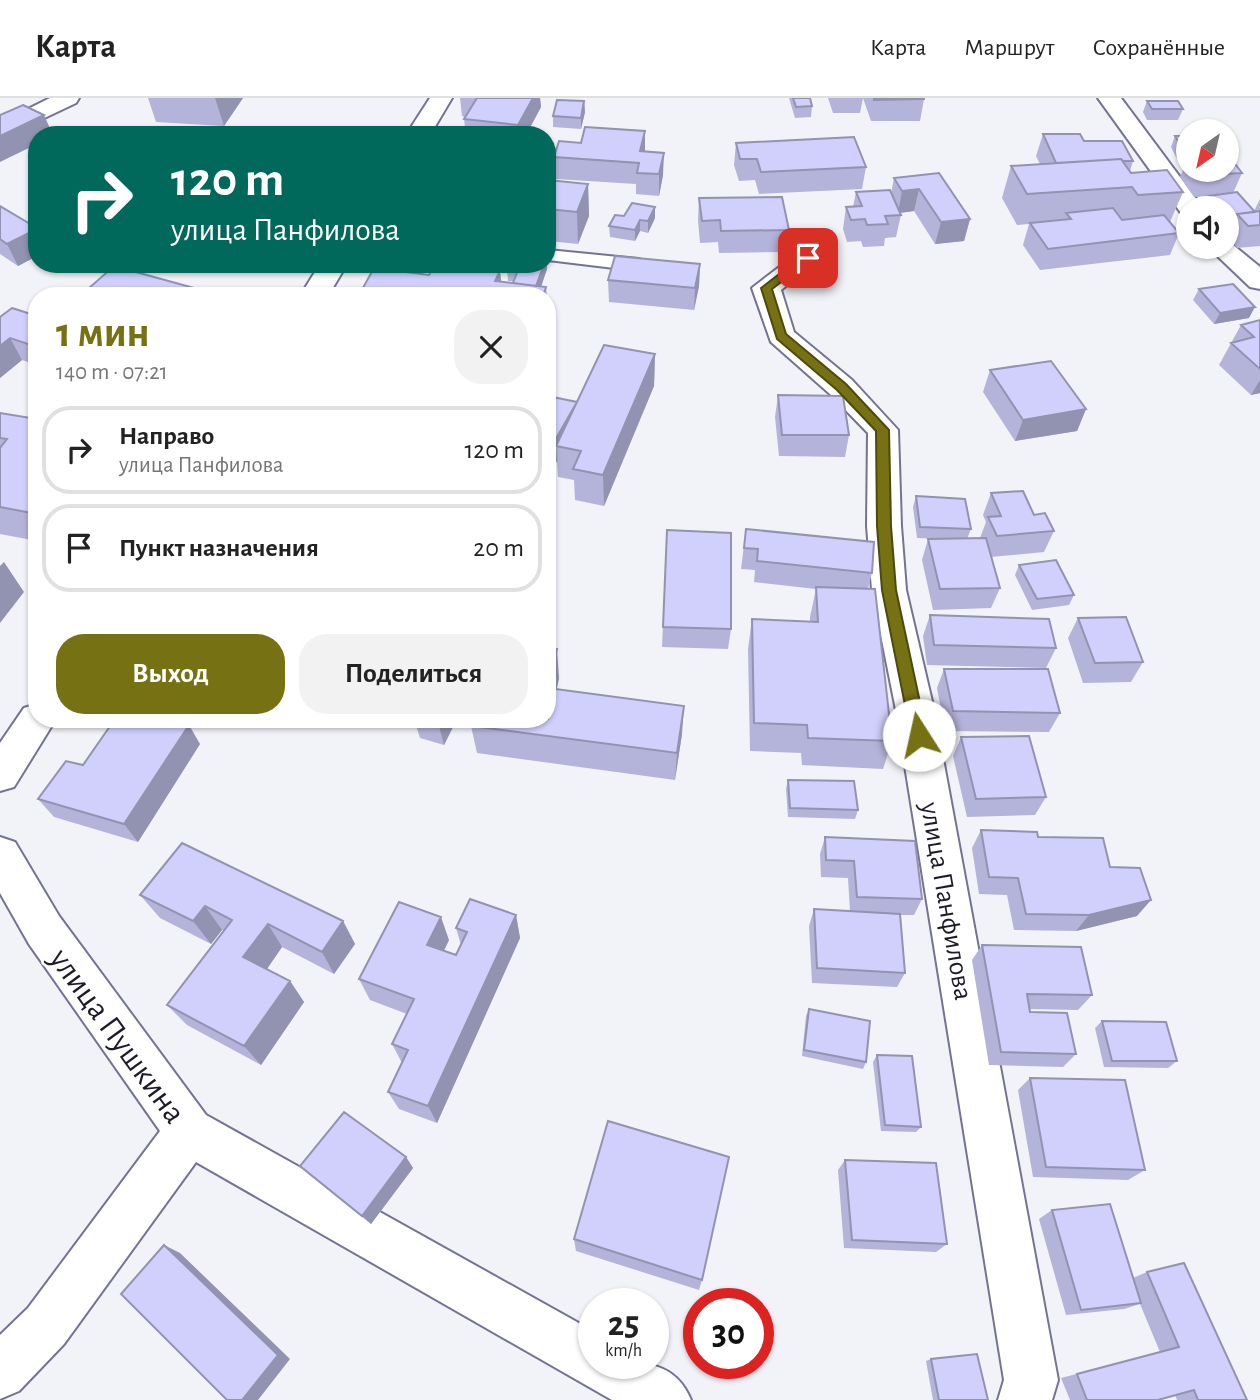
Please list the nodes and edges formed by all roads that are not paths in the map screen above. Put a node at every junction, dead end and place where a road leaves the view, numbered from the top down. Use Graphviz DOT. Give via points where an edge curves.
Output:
graph roads {
  1 [pos="68,98"];
  2 [pos="441,98"];
  3 [pos="1110,98"];
  4 [pos="424,126"];
  5 [pos="0,132"];
  6 [pos="1181,196"];
  7 [pos="556,256"];
  8 [pos="808,258"];
  9 [pos="1235,259"];
  10 [pos="639,265"];
  11 [pos="1260,281"];
  12 [pos="31,728"];
  13 [pos="0,775"];
  14 [pos="0,855"];
  15 [pos="189,1132"];
  16 [pos="578,1352"];
  17 [pos="0,1372"];
  18 [pos="627,1379"];
  19 [pos="664,1400"];
  20 [pos="1025,1400"];
  1 -- 5 [label="street"];
  2 -- 4 [label="street"];
  3 -- 6 [label="street"];
  7 -- 10 [label="lane"];
  8 -- 20 [label="street, улица Панфилова" via="766,288 781,336 883,430 889,590 917,724 1031,1380"];
  9 -- 11 [label="street"];
  12 -- 13 [label="street"];
  14 -- 15 [label="street, улица Пушкина" via="44,930"];
  15 -- 16 [label="street"];
  15 -- 17 [label="street, улица Пушкина" via="46,1326"];
  18 -- 19 [label="street"];
}
